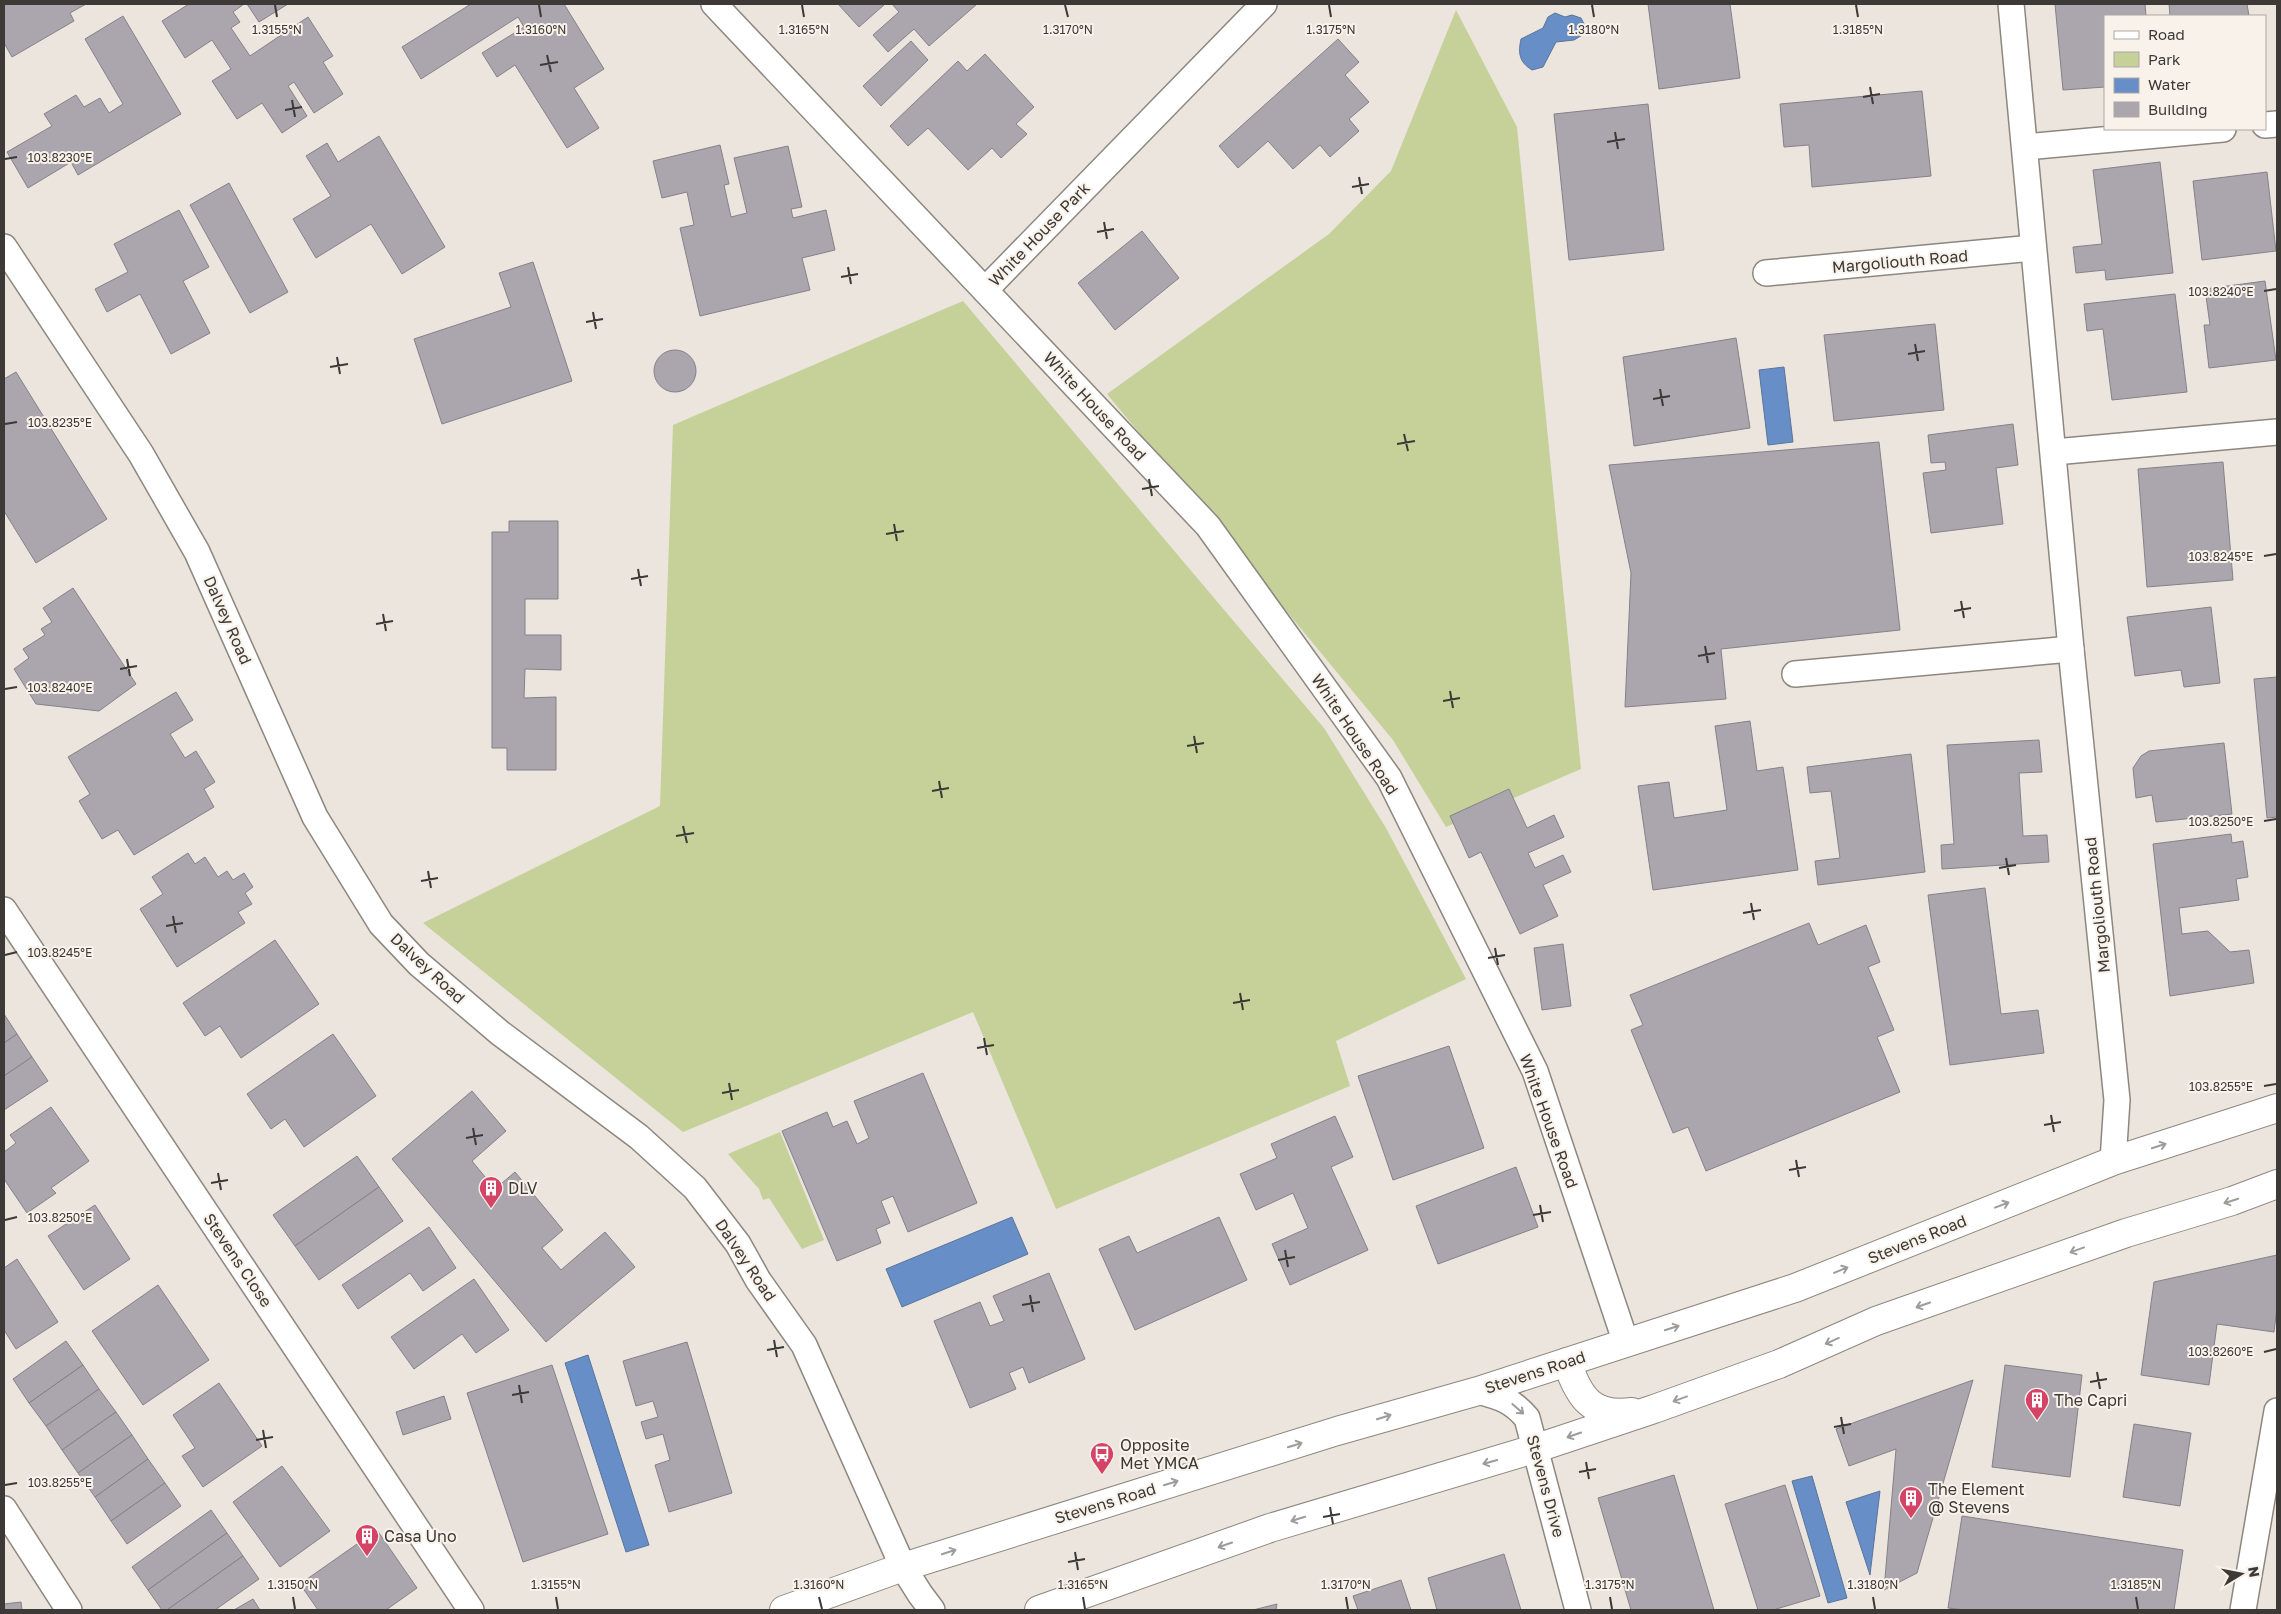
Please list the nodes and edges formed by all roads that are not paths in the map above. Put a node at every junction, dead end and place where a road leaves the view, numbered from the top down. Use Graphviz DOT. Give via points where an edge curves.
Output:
graph roads {
  1 [pos="714,4"];
  2 [pos="1264,4"];
  3 [pos="2011,4"];
  4 [pos="2212,130"];
  5 [pos="2026,147"];
  6 [pos="4,247"];
  7 [pos="2033,248"];
  8 [pos="1766,274"];
  9 [pos="984,290"];
  10 [pos="2277,432"];
  11 [pos="2054,452"];
  12 [pos="2071,649"];
  13 [pos="1795,674"];
  14 [pos="4,910"];
  15 [pos="2277,1108"];
  16 [pos="2113,1161"];
  17 [pos="2277,1184"];
  18 [pos="1626,1343"];
  19 [pos="1567,1362"];
  20 [pos="1478,1391"];
  21 [pos="1654,1409"];
  22 [pos="2277,1411"];
  23 [pos="1537,1448"];
  24 [pos="4,1509"];
  25 [pos="903,1567"];
  26 [pos="70,1610"];
  27 [pos="472,1610"];
  28 [pos="784,1610"];
  29 [pos="932,1610"];
  30 [pos="1038,1610"];
  31 [pos="1578,1610"];
  32 [pos="2243,1610"];
  1 -- 9 [label="street, White House Park"];
  2 -- 9 [label="street, White House Park"];
  3 -- 5 [label="street, Margoliouth Road"];
  4 -- 5 [label="street"];
  5 -- 7 [label="street, Margoliouth Road"];
  6 -- 25 [label="street, Dalvey Road" via="141,454 197,552 315,817 382,924 419,964 493,1027 639,1137 695,1188 738,1244 758,1280 804,1345"];
  7 -- 8 [label="street, Margoliouth Road"];
  7 -- 11 [label="street, Margoliouth Road"];
  9 -- 18 [label="street, White House Road" via="1208,526 1389,778 1535,1071"];
  10 -- 11 [label="street"];
  11 -- 12 [label="street, Margoliouth Road"];
  12 -- 13 [label="street"];
  12 -- 16 [label="street, Margoliouth Road" via="2117,1100"];
  14 -- 27 [label="street, Stevens Close"];
  16 -- 15 [label="main road, Stevens Road, one-way"];
  18 -- 16 [label="main road, Stevens Road, one-way" via="1795,1288"];
  17 -- 21 [label="main road, one-way" via="1876,1321 1779,1364"];
  18 -- 19 [label="main road, Stevens Road"];
  19 -- 20 [label="main road, Stevens Road"];
  19 -- 21 [label="main road" via="1578,1390 1599,1410 1617,1414"];
  20 -- 23 [label="street, Stevens Drive, one-way" via="1503,1397 1519,1408 1527,1418"];
  25 -- 20 [label="main road, Stevens Road, one-way" via="1338,1431"];
  21 -- 23 [label="main road, one-way"];
  22 -- 32 [label="street"];
  23 -- 30 [label="main road, one-way" via="1270,1528"];
  23 -- 31 [label="street, Stevens Drive"];
  24 -- 26 [label="street"];
  25 -- 28 [label="main road, Stevens Road"];
  25 -- 29 [label="street, Dalvey Road"];
}
